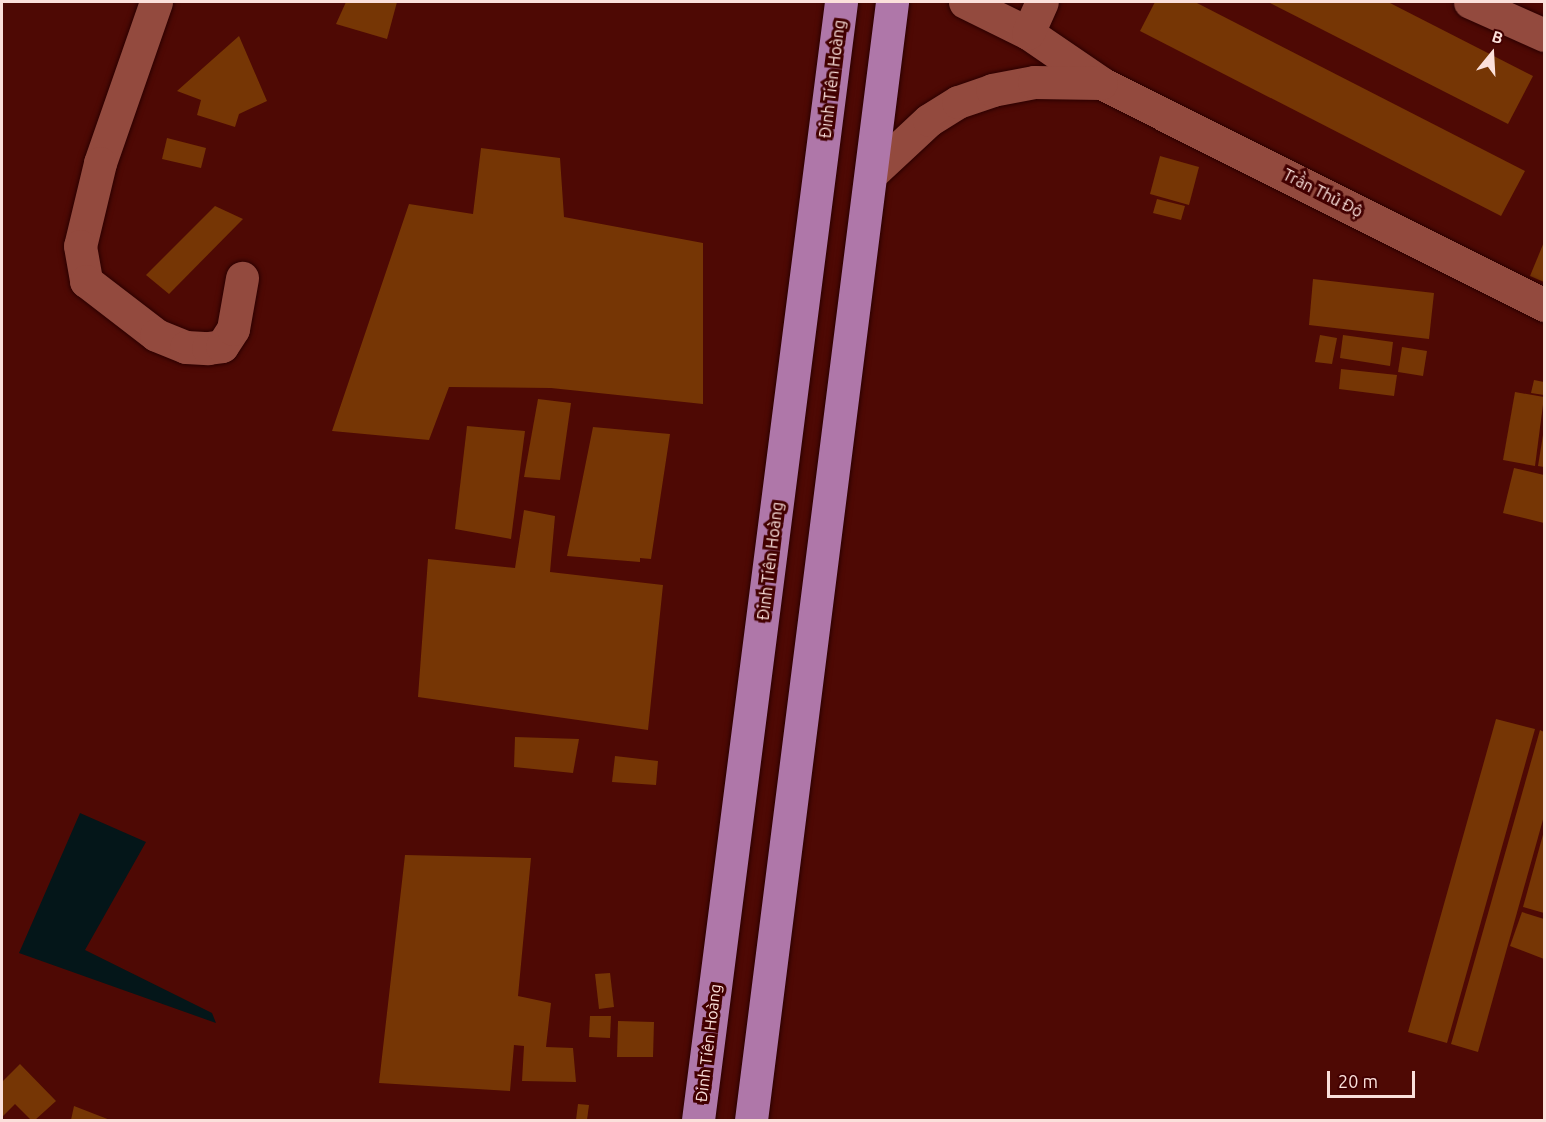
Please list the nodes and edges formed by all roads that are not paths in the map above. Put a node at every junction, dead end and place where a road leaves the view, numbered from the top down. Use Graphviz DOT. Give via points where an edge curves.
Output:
graph roads {
  1 [pos="156,2"];
  2 [pos="841,2"];
  3 [pos="892,2"];
  4 [pos="965,2"];
  5 [pos="1042,2"];
  6 [pos="1470,2"];
  7 [pos="1028,33"];
  8 [pos="1545,35"];
  9 [pos="1101,83"];
  10 [pos="871,174"];
  11 [pos="242,278"];
  12 [pos="1545,305"];
  13 [pos="743,772"];
  14 [pos="795,781"];
  15 [pos="698,1120"];
  16 [pos="752,1120"];
  1 -- 11 [label="street" via="100,163 80,246 86,281 156,335 186,347 208,348 222,346 233,329"];
  2 -- 13 [label="highway, Đinh Tiên Hoàng"];
  3 -- 10 [label="highway"];
  4 -- 7 [label="street, Trần Thủ Độ"];
  5 -- 7 [label="street"];
  6 -- 8 [label="street"];
  7 -- 9 [label="street, Trần Thủ Độ"];
  9 -- 10 [label="street" via="1034,82 958,102 929,120"];
  9 -- 12 [label="street, Trần Thủ Độ"];
  10 -- 14 [label="highway"];
  13 -- 14 [label="highway"];
  13 -- 15 [label="highway, Đinh Tiên Hoàng"];
  14 -- 16 [label="highway"];
}
